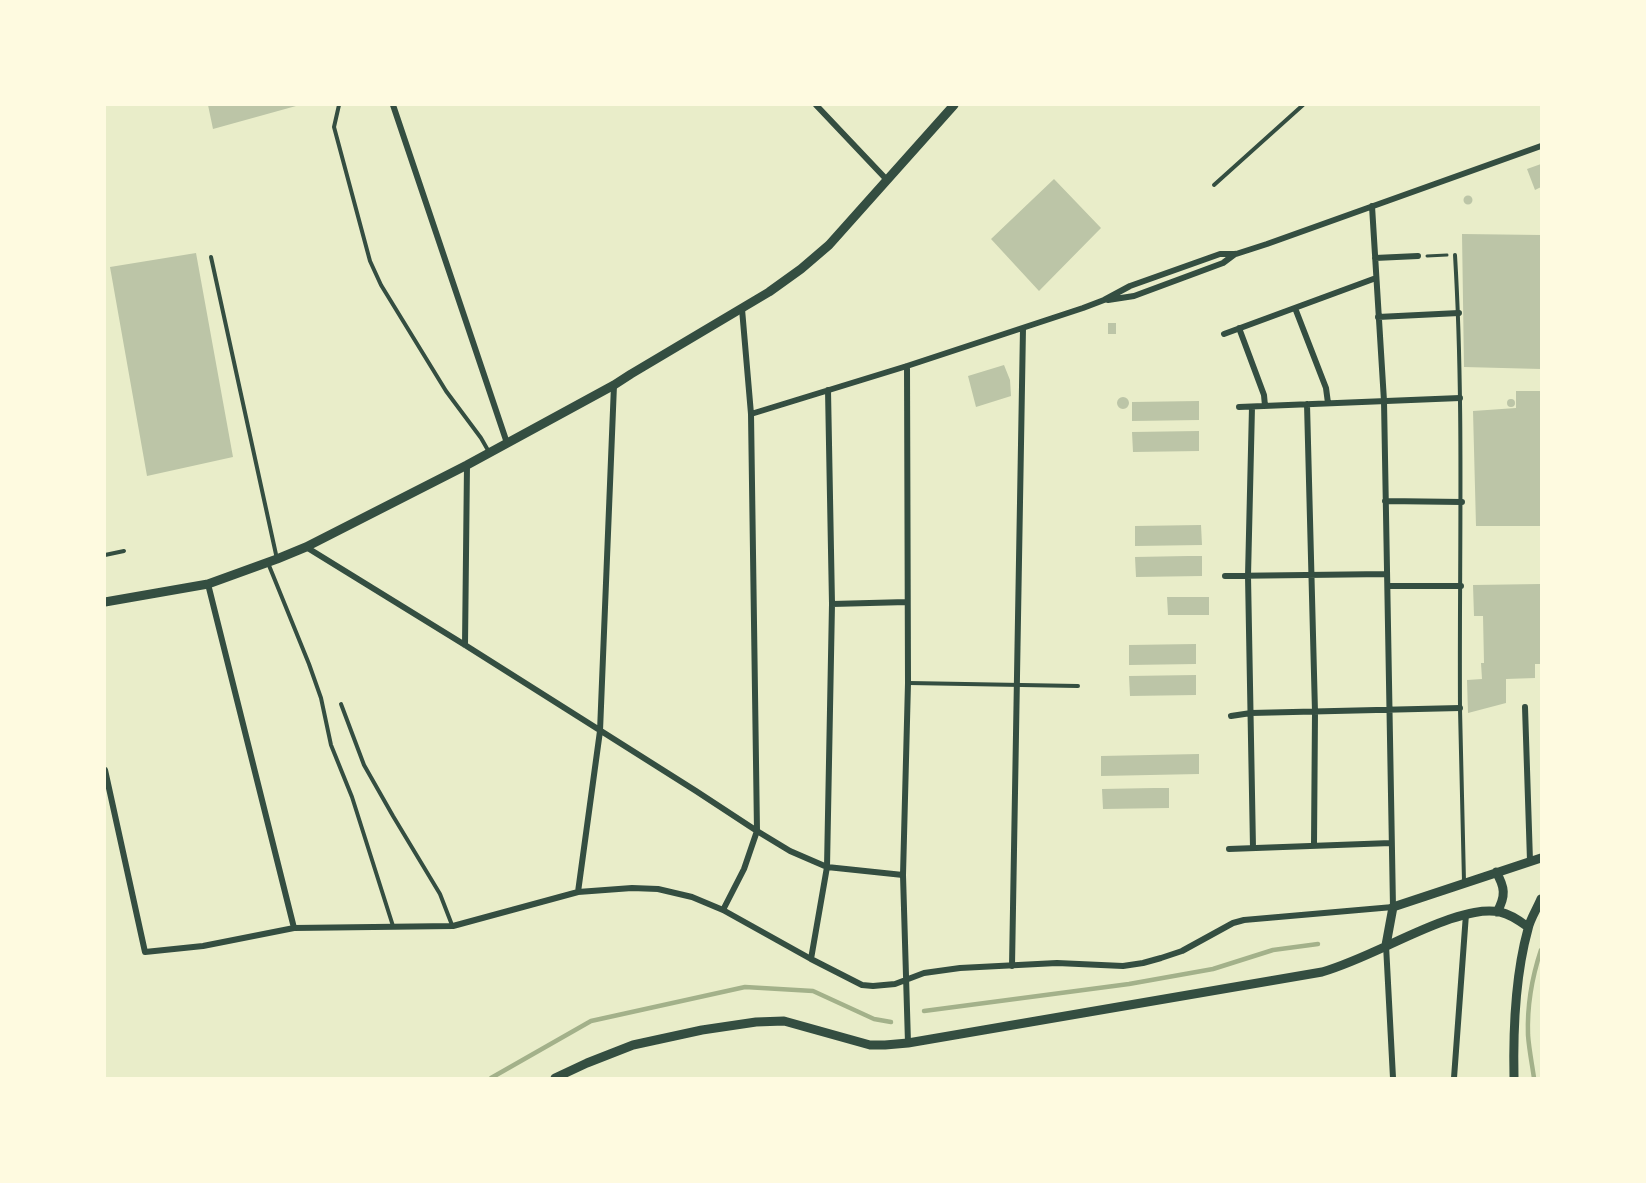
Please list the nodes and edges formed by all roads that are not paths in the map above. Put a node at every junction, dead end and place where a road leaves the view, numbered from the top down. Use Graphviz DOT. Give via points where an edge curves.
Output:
graph roads {
  1 [pos="339,105"];
  2 [pos="393,105"];
  3 [pos="816,105"];
  4 [pos="954,105"];
  5 [pos="1303,105"];
  6 [pos="1541,146"];
  7 [pos="887,180"];
  8 [pos="1214,185"];
  9 [pos="1372,206"];
  10 [pos="1236,254"];
  11 [pos="1455,255"];
  12 [pos="1418,256"];
  13 [pos="211,257"];
  14 [pos="1375,258"];
  15 [pos="1376,278"];
  16 [pos="1104,300"];
  17 [pos="1295,308"];
  18 [pos="742,309"];
  19 [pos="1459,314"];
  20 [pos="1378,317"];
  21 [pos="1023,328"];
  22 [pos="1239,328"];
  23 [pos="1224,334"];
  24 [pos="908,366"];
  25 [pos="614,385"];
  26 [pos="828,390"];
  27 [pos="1460,398"];
  28 [pos="1384,401"];
  29 [pos="1328,403"];
  30 [pos="1307,404"];
  31 [pos="1265,406"];
  32 [pos="1239,407"];
  33 [pos="1252,407"];
  34 [pos="751,414"];
  35 [pos="507,443"];
  36 [pos="489,453"];
  37 [pos="467,465"];
  38 [pos="1385,501"];
  39 [pos="1462,502"];
  40 [pos="306,547"];
  41 [pos="124,551"];
  42 [pos="105,555"];
  43 [pos="272,561"];
  44 [pos="1387,574"];
  45 [pos="1225,576"];
  46 [pos="1248,576"];
  47 [pos="1311,576"];
  48 [pos="208,584"];
  49 [pos="1388,586"];
  50 [pos="1461,586"];
  51 [pos="105,602"];
  52 [pos="907,602"];
  53 [pos="832,604"];
  54 [pos="465,645"];
  55 [pos="908,683"];
  56 [pos="1018,685"];
  57 [pos="1078,686"];
  58 [pos="341,704"];
  59 [pos="1525,706"];
  60 [pos="1460,708"];
  61 [pos="1389,710"];
  62 [pos="1315,712"];
  63 [pos="1251,713"];
  64 [pos="1231,716"];
  65 [pos="600,731"];
  66 [pos="105,770"];
  67 [pos="757,831"];
  68 [pos="1391,843"];
  69 [pos="1314,845"];
  70 [pos="1253,848"];
  71 [pos="1229,849"];
  72 [pos="1541,858"];
  73 [pos="1530,861"];
  74 [pos="827,867"];
  75 [pos="1496,872"];
  76 [pos="903,875"];
  77 [pos="1464,883"];
  78 [pos="578,892"];
  79 [pos="1541,899"];
  80 [pos="1393,907"];
  81 [pos="723,910"];
  82 [pos="1497,912"];
  83 [pos="1466,914"];
  84 [pos="393,926"];
  85 [pos="453,926"];
  86 [pos="294,927"];
  87 [pos="1528,927"];
  88 [pos="1386,945"];
  89 [pos="811,959"];
  90 [pos="1012,966"];
  91 [pos="906,979"];
  92 [pos="908,1043"];
  93 [pos="555,1078"];
  94 [pos="1393,1078"];
  95 [pos="1454,1078"];
  96 [pos="1514,1078"];
  1 -- 36 [label="lane" via="334,127 370,261 446,391"];
  2 -- 35 [label="street"];
  3 -- 7 [label="street"];
  4 -- 7 [label="street"];
  5 -- 8 [label="lane"];
  6 -- 9 [label="street"];
  7 -- 18 [label="street" via="822,251"];
  9 -- 10 [label="street"];
  9 -- 14 [label="street"];
  10 -- 16 [label="street" via="1223,263 1134,296"];
  10 -- 16 [label="street" via="1220,254 1130,286"];
  11 -- 19 [label="lane"];
  12 -- 14 [label="street"];
  13 -- 43 [label="lane"];
  14 -- 15 [label="street"];
  15 -- 17 [label="street"];
  15 -- 20 [label="street"];
  16 -- 21 [label="street"];
  17 -- 22 [label="street"];
  17 -- 29 [label="street" via="1326,388"];
  18 -- 25 [label="street"];
  18 -- 34 [label="street"];
  19 -- 20 [label="street"];
  19 -- 27 [label="lane"];
  20 -- 28 [label="street"];
  21 -- 24 [label="street"];
  21 -- 56 [label="street"];
  22 -- 23 [label="street"];
  22 -- 31 [label="street"];
  24 -- 26 [label="street"];
  24 -- 52 [label="street"];
  25 -- 35 [label="street"];
  25 -- 65 [label="street"];
  26 -- 34 [label="street"];
  26 -- 53 [label="street"];
  27 -- 28 [label="street"];
  27 -- 39 [label="lane"];
  28 -- 29 [label="street"];
  28 -- 38 [label="street"];
  29 -- 30 [label="street"];
  30 -- 31 [label="street"];
  30 -- 47 [label="street"];
  31 -- 33 [label="street"];
  32 -- 33 [label="street"];
  33 -- 46 [label="street"];
  34 -- 67 [label="street"];
  35 -- 36 [label="street"];
  36 -- 37 [label="street"];
  37 -- 40 [label="street"];
  37 -- 54 [label="street"];
  38 -- 39 [label="street"];
  38 -- 44 [label="street"];
  39 -- 50 [label="lane"];
  40 -- 43 [label="street"];
  40 -- 54 [label="street"];
  41 -- 42 [label="lane"];
  43 -- 48 [label="street"];
  43 -- 84 [label="lane" via="321,698 331,744"];
  44 -- 47 [label="street"];
  44 -- 49 [label="street"];
  45 -- 46 [label="street"];
  46 -- 47 [label="street"];
  46 -- 63 [label="street"];
  47 -- 62 [label="street"];
  48 -- 51 [label="street"];
  48 -- 86 [label="street"];
  49 -- 50 [label="street"];
  49 -- 61 [label="street"];
  50 -- 60 [label="lane"];
  52 -- 53 [label="street"];
  52 -- 55 [label="street"];
  53 -- 74 [label="street"];
  54 -- 65 [label="street"];
  55 -- 56 [label="lane"];
  55 -- 76 [label="street"];
  56 -- 57 [label="lane"];
  56 -- 90 [label="street"];
  58 -- 85 [label="lane" via="364,765 440,894"];
  59 -- 73 [label="street"];
  60 -- 61 [label="street"];
  60 -- 77 [label="lane"];
  61 -- 62 [label="street"];
  61 -- 68 [label="street"];
  62 -- 63 [label="street"];
  62 -- 69 [label="street"];
  63 -- 64 [label="street"];
  63 -- 70 [label="street"];
  65 -- 67 [label="street"];
  65 -- 78 [label="street"];
  66 -- 86 [label="street" via="145,952 203,946"];
  67 -- 74 [label="street"];
  67 -- 81 [label="street" via="744,869"];
  68 -- 69 [label="street"];
  68 -- 80 [label="street"];
  69 -- 70 [label="street"];
  70 -- 71 [label="street"];
  72 -- 73 [label="street"];
  73 -- 75 [label="street"];
  74 -- 76 [label="street"];
  74 -- 89 [label="street"];
  75 -- 77 [label="street"];
  75 -- 82 [label="street" via="1504,892"];
  76 -- 91 [label="street"];
  77 -- 80 [label="street"];
  78 -- 81 [label="street" via="658,889"];
  78 -- 85 [label="street"];
  79 -- 87 [label="street"];
  80 -- 88 [label="street"];
  80 -- 90 [label="street" via="1244,920 1182,951 1143,963"];
  81 -- 89 [label="street"];
  82 -- 83 [label="street"];
  82 -- 87 [label="street"];
  83 -- 88 [label="street"];
  83 -- 95 [label="street"];
  84 -- 85 [label="street"];
  84 -- 86 [label="street"];
  87 -- 96 [label="street" via="1514,1027"];
  88 -- 92 [label="street" via="1322,972"];
  88 -- 94 [label="street"];
  89 -- 91 [label="street" via="862,985 886,986"];
  90 -- 91 [label="street" via="940,970"];
  91 -- 92 [label="street"];
  92 -- 93 [label="street" via="870,1045 784,1021 756,1022 702,1029 633,1046"];
}
